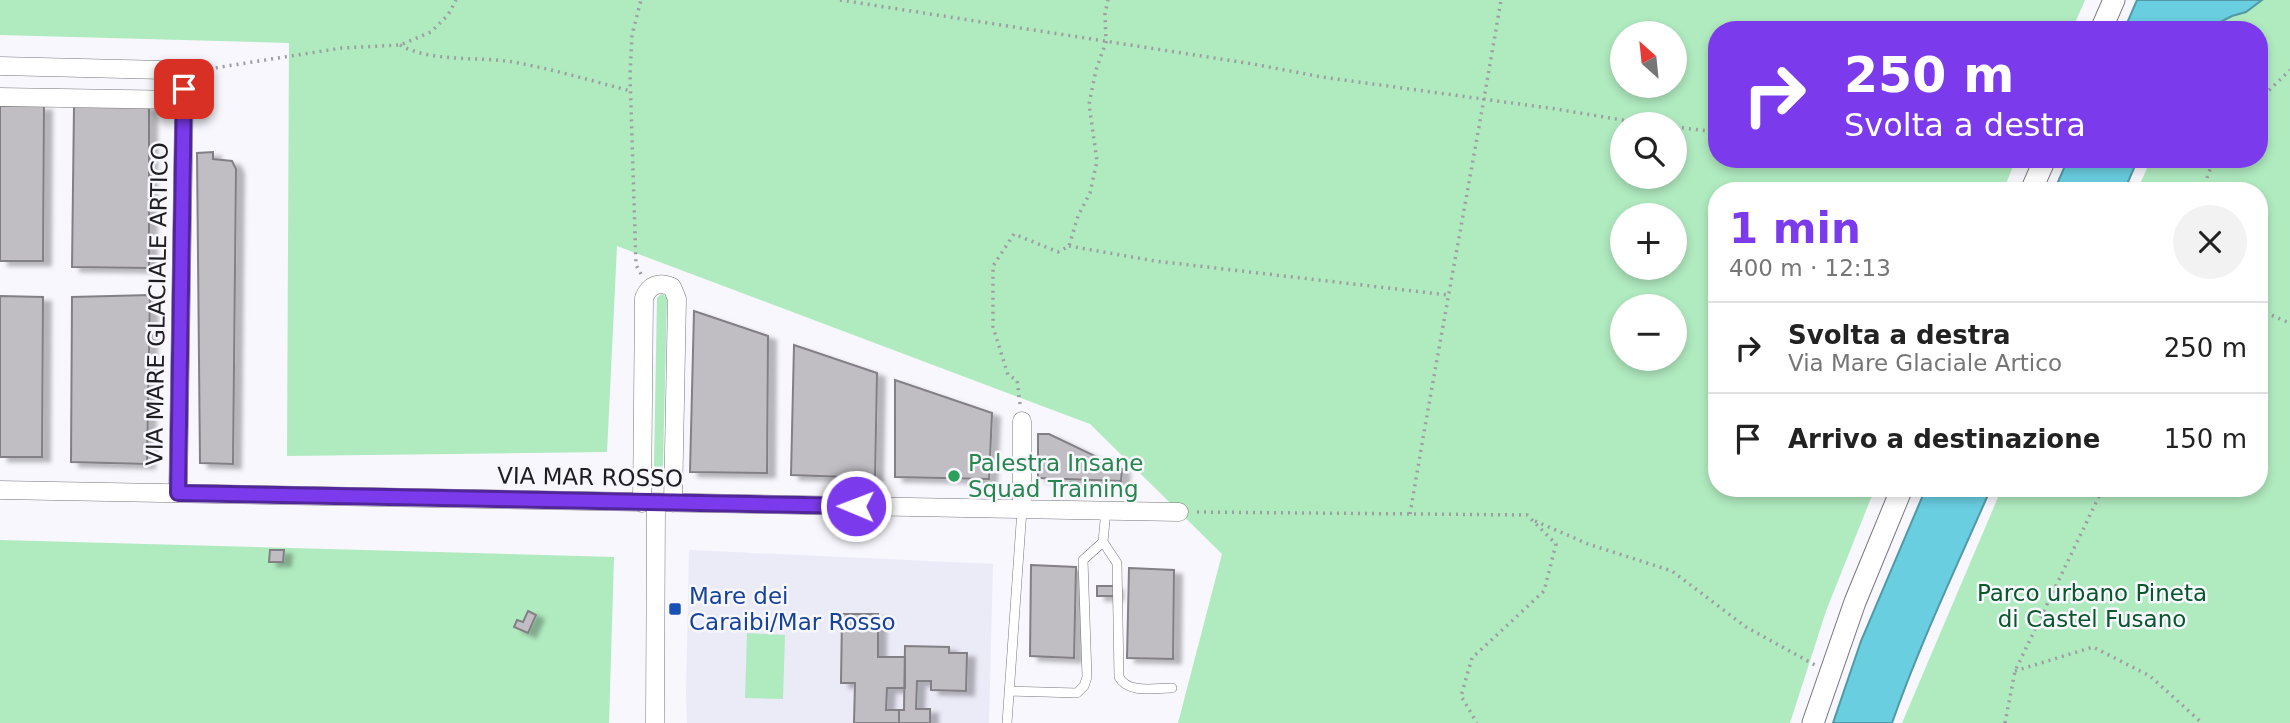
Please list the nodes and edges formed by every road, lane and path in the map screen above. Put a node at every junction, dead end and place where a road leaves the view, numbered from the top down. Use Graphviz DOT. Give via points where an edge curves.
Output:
graph roads {
  1 [pos="456,0"];
  2 [pos="641,0"];
  3 [pos="840,0"];
  4 [pos="1108,0"];
  5 [pos="1501,0"];
  6 [pos="2114,0"];
  7 [pos="2105,21"];
  8 [pos="1106,42"];
  9 [pos="400,45"];
  10 [pos="0,66"];
  11 [pos="2290,70"];
  12 [pos="177,74"];
  13 [pos="631,91"];
  14 [pos="2268,91"];
  15 [pos="0,97"];
  16 [pos="1484,99"];
  17 [pos="184,100"];
  18 [pos="1610,118"];
  19 [pos="1687,128"];
  20 [pos="1708,131"];
  21 [pos="1069,246"];
  22 [pos="649,288"];
  23 [pos="1448,295"];
  24 [pos="2268,314"];
  25 [pos="2290,323"];
  26 [pos="1021,421"];
  27 [pos="0,490"];
  28 [pos="178,493"];
  29 [pos="1898,497"];
  30 [pos="2100,497"];
  31 [pos="657,503"];
  32 [pos="1022,509"];
  33 [pos="1106,510"];
  34 [pos="1179,512"];
  35 [pos="1410,514"];
  36 [pos="1524,517"];
  37 [pos="1532,520"];
  38 [pos="1102,542"];
  39 [pos="2015,671"];
  40 [pos="1829,672"];
  41 [pos="1172,688"];
  42 [pos="1009,691"];
  43 [pos="655,723"];
  44 [pos="1007,723"];
  45 [pos="1478,723"];
  46 [pos="1813,723"];
  47 [pos="2005,723"];
  48 [pos="2202,723"];
  1 -- 9 [label="path" via="431,32"];
  2 -- 13 [label="path" via="632,35"];
  3 -- 8 [label="path"];
  4 -- 8 [label="path"];
  5 -- 16 [label="path"];
  6 -- 7 [label="street"];
  8 -- 16 [label="path"];
  8 -- 21 [label="path" via="1089,104 1097,161"];
  9 -- 12 [label="path" via="342,48"];
  9 -- 13 [label="path" via="411,51 513,62"];
  10 -- 12 [label="street"];
  11 -- 14 [label="path"];
  12 -- 17 [label="street, VIA MARE GLACIALE ARTICO"];
  13 -- 22 [label="path" via="636,265"];
  15 -- 17 [label="street"];
  16 -- 18 [label="path"];
  16 -- 23 [label="path"];
  17 -- 28 [label="street, VIA MARE GLACIALE ARTICO"];
  19 -- 20 [label="path"];
  21 -- 23 [label="path" via="1155,261"];
  21 -- 26 [label="path" via="1058,252 1014,234 993,266 993,327 1008,375 1017,380"];
  22 -- 31 [label="street" via="644,299"];
  22 -- 31 [label="street" via="668,285 677,299"];
  23 -- 35 [label="path"];
  24 -- 25 [label="path"];
  26 -- 32 [label="street"];
  27 -- 28 [label="street, VIA MAR ROSSO"];
  28 -- 31 [label="street, VIA MAR ROSSO"];
  29 -- 40 [label="street"];
  30 -- 39 [label="path"];
  31 -- 32 [label="street, VIA MAR ROSSO"];
  31 -- 43 [label="street"];
  32 -- 33 [label="street, VIA MAR ROSSO"];
  32 -- 42 [label="lane"];
  33 -- 34 [label="street, VIA MAR ROSSO"];
  33 -- 38 [label="lane"];
  34 -- 35 [label="path"];
  35 -- 37 [label="path" via="1527,515"];
  36 -- 37 [label="path"];
  37 -- 40 [label="path" via="1672,571 1746,627"];
  37 -- 45 [label="path" via="1556,544 1544,591 1472,658 1461,696"];
  38 -- 41 [label="lane" via="1117,562 1122,684"];
  38 -- 42 [label="lane" via="1083,560 1084,686 1077,693"];
  39 -- 47 [label="path"];
  39 -- 48 [label="path" via="2094,647 2150,676"];
  40 -- 46 [label="street"];
  42 -- 44 [label="lane"];
}
